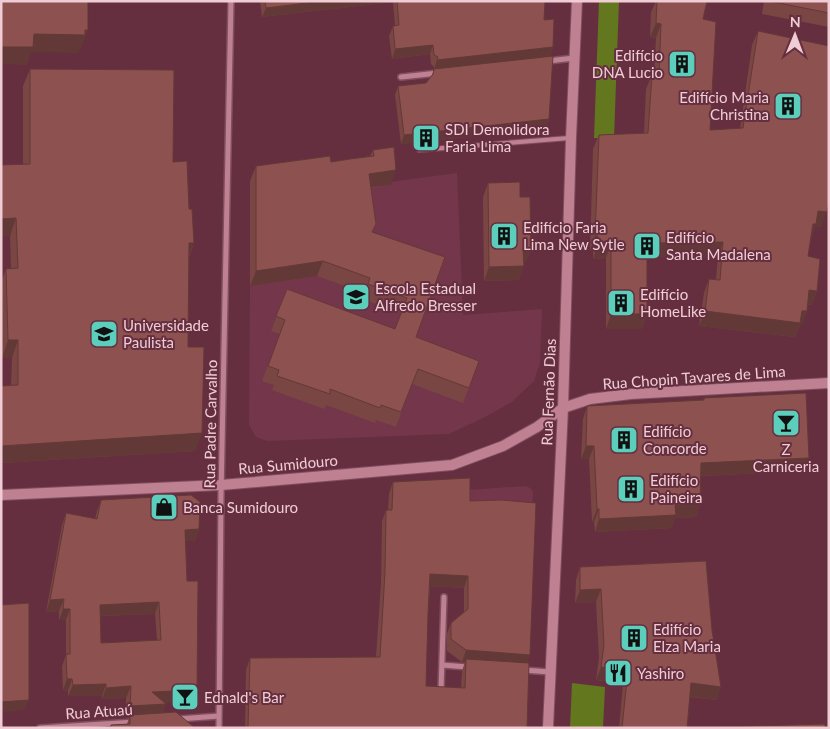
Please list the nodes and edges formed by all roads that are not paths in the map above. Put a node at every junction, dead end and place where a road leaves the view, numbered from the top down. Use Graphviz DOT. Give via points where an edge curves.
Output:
graph roads {
  1 [pos="231,1"];
  2 [pos="577,1"];
  3 [pos="575,58"];
  4 [pos="540,62"];
  5 [pos="441,73"];
  6 [pos="401,77"];
  7 [pos="571,138"];
  8 [pos="419,150"];
  9 [pos="829,383"];
  10 [pos="564,408"];
  11 [pos="221,484"];
  12 [pos="1,495"];
  13 [pos="444,597"];
  14 [pos="442,665"];
  15 [pos="479,668"];
  16 [pos="516,670"];
  17 [pos="550,672"];
  18 [pos="441,690"];
  19 [pos="219,716"];
  20 [pos="173,719"];
  21 [pos="144,721"];
  22 [pos="40,728"];
  23 [pos="219,728"];
  24 [pos="548,728"];
  1 -- 11 [label="street, Rua Padre Carvalho"];
  2 -- 3 [label="main road, Rua Fernão Dias"];
  3 -- 4 [label="street"];
  3 -- 7 [label="main road, Rua Fernão Dias"];
  5 -- 6 [label="street"];
  7 -- 8 [label="lane"];
  7 -- 10 [label="main road, Rua Fernão Dias"];
  9 -- 10 [label="main road, Rua Chopin Tavares de Lima" via="630,394 590,399"];
  10 -- 11 [label="main road, Rua Sumidouro" via="503,446 452,465"];
  10 -- 17 [label="main road, Rua Fernão Dias"];
  11 -- 12 [label="main road, Rua Sumidouro"];
  11 -- 19 [label="street, Rua Padre Carvalho"];
  13 -- 14 [label="street"];
  14 -- 15 [label="street"];
  14 -- 18 [label="street"];
  16 -- 17 [label="street"];
  17 -- 24 [label="main road, Rua Fernão Dias"];
  19 -- 20 [label="street"];
  19 -- 23 [label="street, Rua Padre Carvalho"];
  21 -- 22 [label="street, Rua Atuaú"];
}
